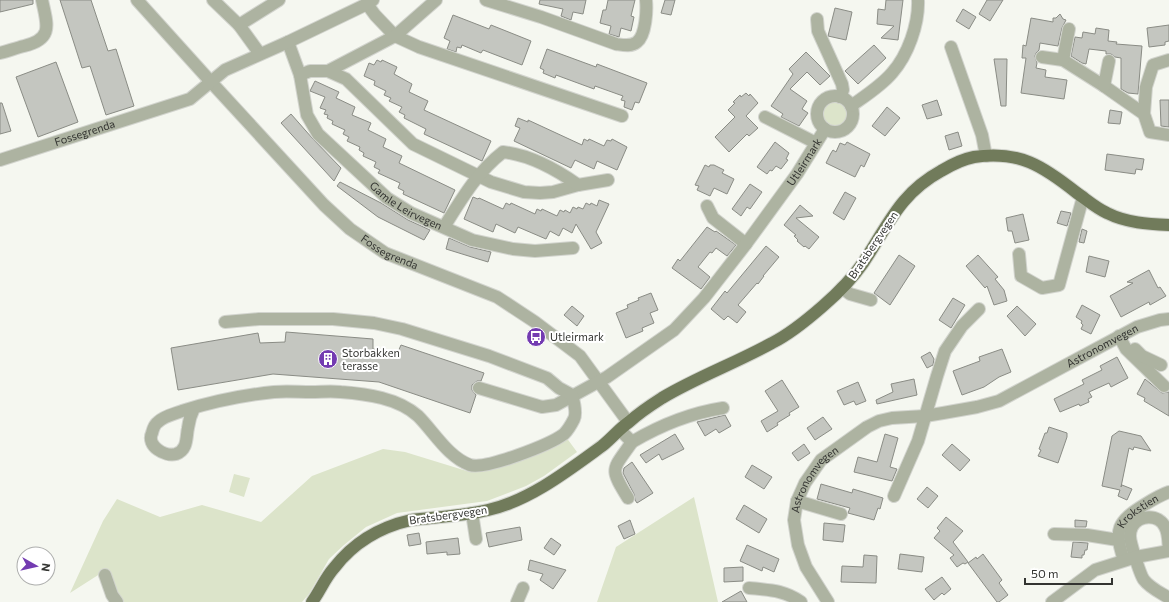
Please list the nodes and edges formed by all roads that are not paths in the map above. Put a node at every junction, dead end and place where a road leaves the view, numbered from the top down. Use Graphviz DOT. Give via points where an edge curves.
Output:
graph roads {
  1 [pos="42,0"];
  2 [pos="138,0"];
  3 [pos="213,0"];
  4 [pos="279,0"];
  5 [pos="436,0"];
  6 [pos="486,0"];
  7 [pos="646,0"];
  8 [pos="918,0"];
  9 [pos="370,2"];
  10 [pos="817,19"];
  11 [pos="238,25"];
  12 [pos="1069,29"];
  13 [pos="395,36"];
  14 [pos="288,42"];
  15 [pos="952,47"];
  16 [pos="0,52"];
  17 [pos="260,54"];
  18 [pos="1042,57"];
  19 [pos="1063,60"];
  20 [pos="1169,60"];
  21 [pos="1109,61"];
  22 [pos="328,71"];
  23 [pos="300,75"];
  24 [pos="210,82"];
  25 [pos="1104,86"];
  26 [pos="840,97"];
  27 [pos="851,106"];
  28 [pos="1144,114"];
  29 [pos="622,116"];
  30 [pos="765,117"];
  31 [pos="825,129"];
  32 [pos="1169,135"];
  33 [pos="816,143"];
  34 [pos="986,156"];
  35 [pos="0,160"];
  36 [pos="478,176"];
  37 [pos="608,180"];
  38 [pos="578,185"];
  39 [pos="1083,197"];
  40 [pos="707,206"];
  41 [pos="1169,225"];
  42 [pos="444,228"];
  43 [pos="746,244"];
  44 [pos="573,248"];
  45 [pos="1019,254"];
  46 [pos="842,288"];
  47 [pos="871,300"];
  48 [pos="978,309"];
  49 [pos="1169,319"];
  50 [pos="225,322"];
  51 [pos="1122,335"];
  52 [pos="1161,365"];
  53 [pos="599,380"];
  54 [pos="1164,386"];
  55 [pos="479,388"];
  56 [pos="572,395"];
  57 [pos="194,408"];
  58 [pos="723,408"];
  59 [pos="925,416"];
  60 [pos="624,426"];
  61 [pos="632,442"];
  62 [pos="1169,492"];
  63 [pos="894,496"];
  64 [pos="628,498"];
  65 [pos="797,500"];
  66 [pos="472,513"];
  67 [pos="841,514"];
  68 [pos="1054,534"];
  69 [pos="476,540"];
  70 [pos="1118,540"];
  71 [pos="1169,551"];
  72 [pos="1130,558"];
  73 [pos="105,575"];
  74 [pos="523,588"];
  75 [pos="749,588"];
  76 [pos="1169,598"];
  77 [pos="117,602"];
  78 [pos="312,602"];
  79 [pos="517,602"];
  80 [pos="801,602"];
  81 [pos="828,602"];
  82 [pos="1052,602"];
  1 -- 16 [label="street" via="46,28 40,40"];
  2 -- 24 [label="street, Fossegrenda"];
  3 -- 11 [label="street"];
  4 -- 11 [label="street"];
  5 -- 13 [label="street"];
  6 -- 7 [label="street" via="616,44 631,45 641,38"];
  8 -- 27 [label="street" via="913,31 905,54 893,72"];
  9 -- 13 [label="street" via="375,15"];
  9 -- 14 [label="street"];
  10 -- 26 [label="street" via="818,31 842,84"];
  11 -- 17 [label="street"];
  12 -- 19 [label="street"];
  13 -- 22 [label="street"];
  13 -- 29 [label="street" via="419,47"];
  14 -- 17 [label="street"];
  14 -- 23 [label="street, Gamle Leirvegen"];
  15 -- 34 [label="street" via="982,135"];
  17 -- 24 [label="street" via="225,70"];
  18 -- 19 [label="street"];
  19 -- 25 [label="street"];
  20 -- 28 [label="street" via="1153,65 1146,87"];
  21 -- 25 [label="street"];
  22 -- 23 [label="street" via="310,71"];
  22 -- 36 [label="street" via="346,79 413,144"];
  23 -- 42 [label="street, Gamle Leirvegen" via="307,115 318,134 387,198 411,213"];
  24 -- 35 [label="street, Fossegrenda" via="190,99"];
  24 -- 53 [label="street, Fossegrenda" via="324,205 350,228 385,253 497,297 580,356"];
  25 -- 28 [label="street"];
  26 -- 27 [label="street"];
  26 -- 31 [label="street, Utleirmark" via="825,99 819,106 817,116"];
  27 -- 31 [label="street, Utleirmark" via="852,116 848,126 835,132"];
  28 -- 32 [label="street" via="1150,132"];
  30 -- 33 [label="street"];
  31 -- 33 [label="street, Utleirmark"];
  33 -- 43 [label="street, Utleirmark" via="797,174"];
  34 -- 39 [label="main road, Bratsbergvegen" via="1014,156 1026,160 1051,173"];
  34 -- 46 [label="main road, Bratsbergvegen" via="957,163 919,185 901,204 864,262"];
  36 -- 38 [label="street" via="524,192 553,192"];
  36 -- 38 [label="street" via="503,152 517,154 536,162"];
  36 -- 42 [label="street"];
  37 -- 38 [label="street"];
  39 -- 41 [label="main road, Bratsbergvegen" via="1105,212 1124,220"];
  39 -- 45 [label="street" via="1059,285 1042,288 1021,276"];
  40 -- 43 [label="street" via="713,218"];
  42 -- 44 [label="street, Gamle Leirvegen" via="472,240 513,249 535,251"];
  43 -- 53 [label="street, Utleirmark" via="704,298 674,330"];
  46 -- 47 [label="street" via="850,294"];
  46 -- 60 [label="main road, Bratsbergvegen" via="809,318 774,342 676,390"];
  48 -- 59 [label="street" via="962,326 945,351"];
  49 -- 51 [label="street, Astronomvegen" via="1137,327"];
  50 -- 56 [label="street" via="259,319 333,319 374,323 512,364 547,378"];
  51 -- 52 [label="street" via="1142,356"];
  51 -- 54 [label="street" via="1126,349"];
  51 -- 59 [label="street, Astronomvegen" via="999,401"];
  53 -- 56 [label="street"];
  53 -- 60 [label="street, Fossegrenda"];
  55 -- 56 [label="street" via="542,407 556,405"];
  56 -- 57 [label="street" via="575,418 564,434 506,461 484,466 472,466 464,462 450,453 416,415 397,403 376,397 340,392 275,392"];
  58 -- 61 [label="street" via="704,410"];
  59 -- 63 [label="street" via="918,442"];
  59 -- 65 [label="street, Astronomvegen" via="892,418 867,427 821,460"];
  60 -- 61 [label="street"];
  60 -- 66 [label="main road, Bratsbergvegen" via="592,453 540,488 500,506"];
  61 -- 64 [label="street" via="614,468 615,477"];
  62 -- 70 [label="street, Krokstien" via="1161,494 1130,513 1122,521"];
  65 -- 67 [label="street"];
  65 -- 81 [label="street, Astronomvegen" via="794,520 798,545 806,567"];
  66 -- 69 [label="street"];
  66 -- 78 [label="main road, Bratsbergvegen" via="411,520 377,531 344,556"];
  68 -- 70 [label="street, Krokstien" via="1087,535"];
  70 -- 72 [label="street, Krokstien"];
  71 -- 72 [label="street"];
  71 -- 72 [label="street" via="1163,523 1153,517 1147,517 1137,521 1131,531"];
  72 -- 76 [label="street, Krokstien" via="1144,580"];
  72 -- 82 [label="street" via="1095,570"];
  73 -- 77 [label="street"];
  74 -- 79 [label="street"];
  75 -- 80 [label="street" via="777,590"];
}
